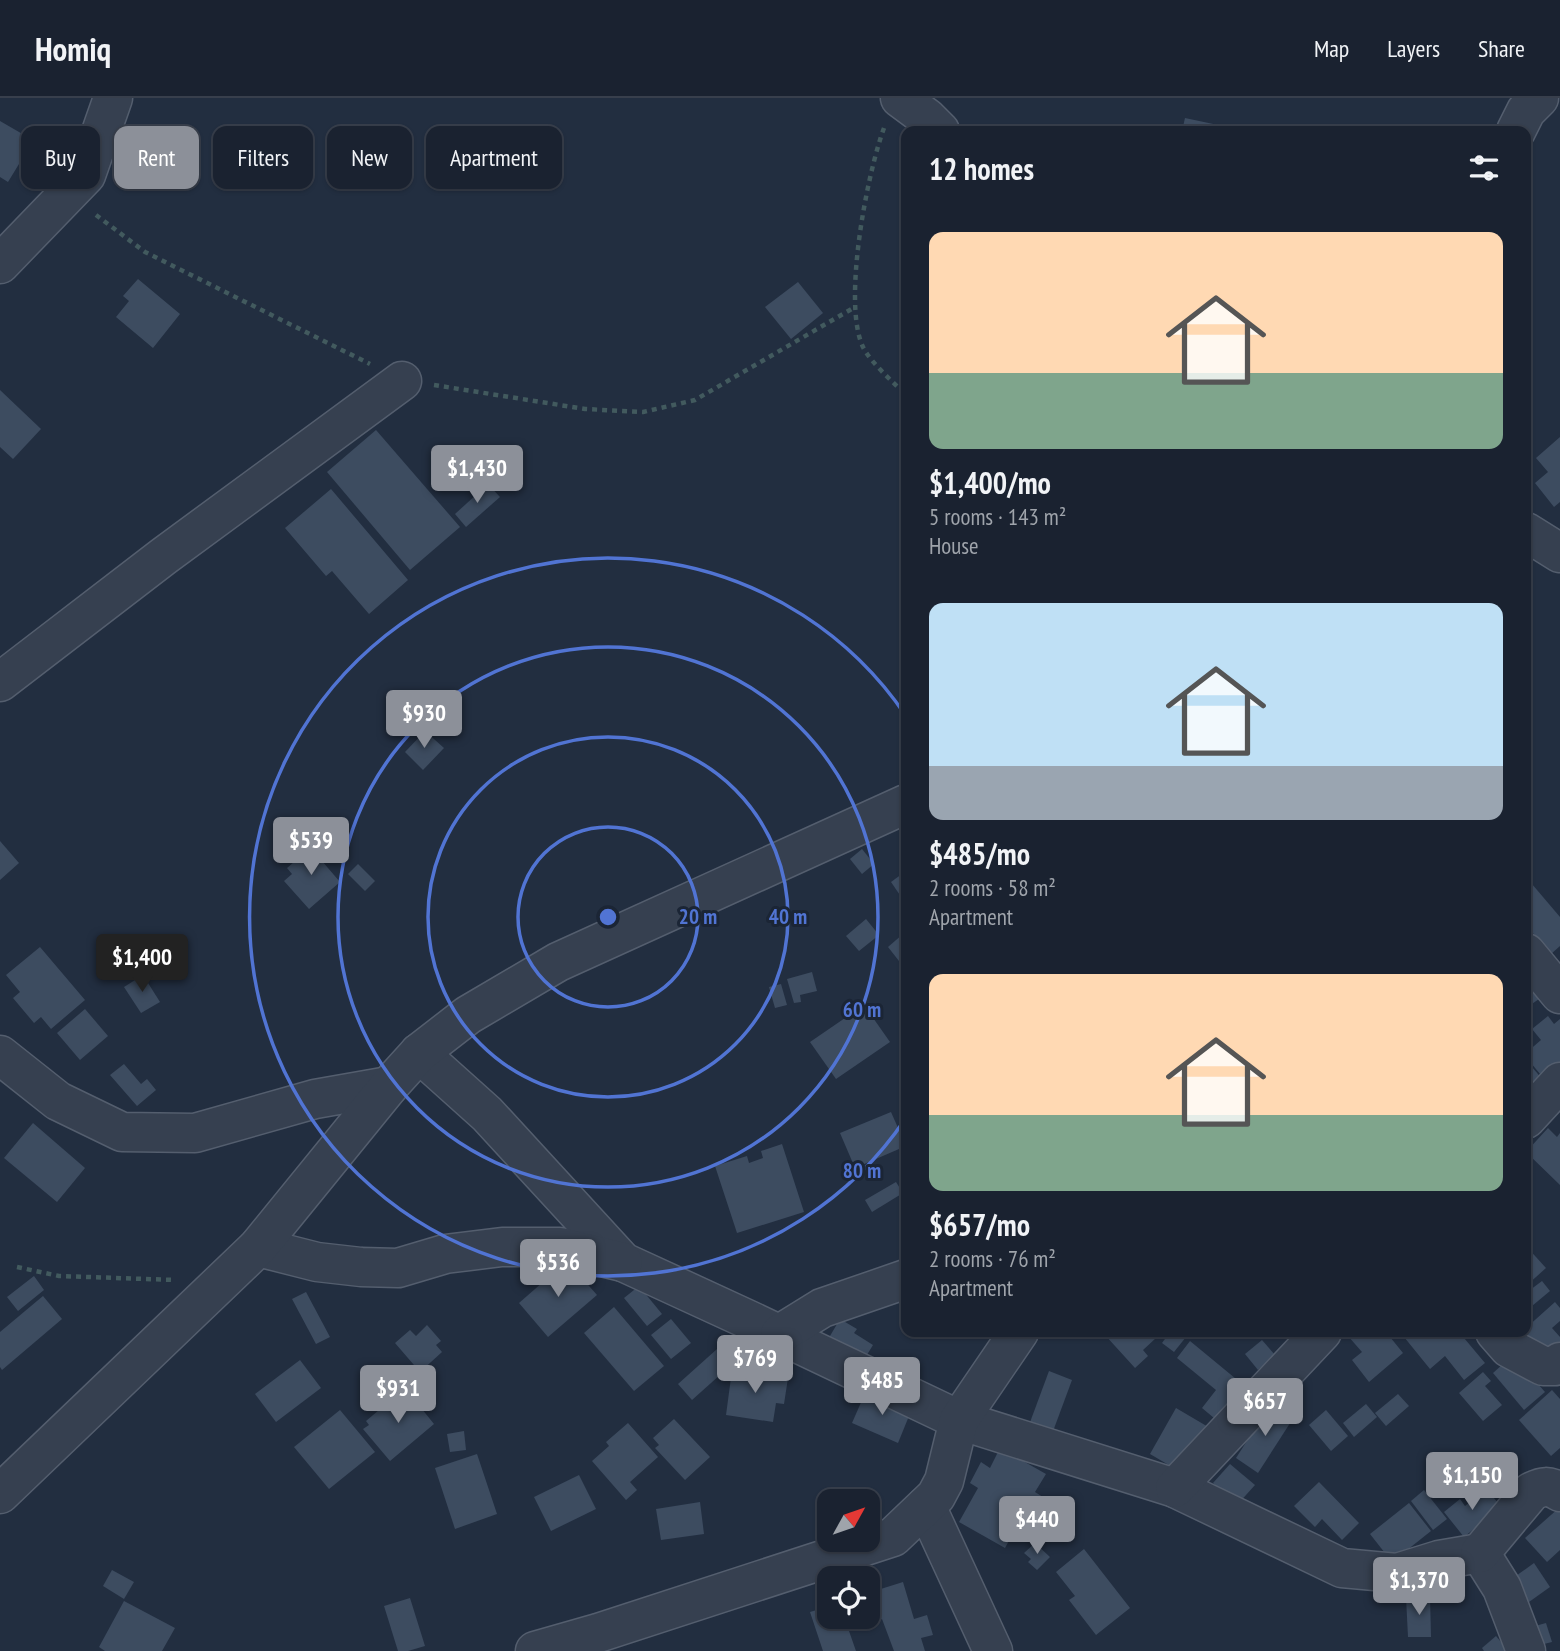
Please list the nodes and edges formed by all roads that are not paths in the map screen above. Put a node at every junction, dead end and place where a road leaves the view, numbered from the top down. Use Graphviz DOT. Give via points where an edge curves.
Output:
graph roads {
  1 [pos="113,98"];
  2 [pos="1539,98"];
  3 [pos="894,109"];
  4 [pos="935,126"];
  5 [pos="1518,126"];
  6 [pos="0,264"];
  7 [pos="401,381"];
  8 [pos="1531,535"];
  9 [pos="1560,553"];
  10 [pos="0,682"];
  11 [pos="901,806"];
  12 [pos="1531,959"];
  13 [pos="1560,994"];
  14 [pos="419,1053"];
  15 [pos="0,1055"];
  16 [pos="1560,1082"];
  17 [pos="389,1086"];
  18 [pos="1531,1114"];
  19 [pos="258,1247"];
  20 [pos="623,1262"];
  21 [pos="901,1281"];
  22 [pos="779,1334"];
  23 [pos="1016,1337"];
  24 [pos="1317,1337"];
  25 [pos="1499,1337"];
  26 [pos="1560,1362"];
  27 [pos="959,1420"];
  28 [pos="1175,1488"];
  29 [pos="1560,1492"];
  30 [pos="0,1494"];
  31 [pos="926,1506"];
  32 [pos="1480,1553"];
  33 [pos="603,1642"];
  34 [pos="534,1651"];
  35 [pos="993,1651"];
  36 [pos="1525,1651"];
  1 -- 6 [label="street" via="86,175"];
  2 -- 5 [label="street"];
  3 -- 4 [label="street" via="927,118"];
  7 -- 10 [label="street"];
  8 -- 9 [label="street"];
  11 -- 14 [label="street" via="558,962 468,1015"];
  12 -- 13 [label="street"];
  14 -- 17 [label="street"];
  14 -- 20 [label="street" via="487,1114"];
  15 -- 17 [label="street" via="58,1101 122,1132 195,1133 315,1099"];
  16 -- 18 [label="street"];
  17 -- 19 [label="street"];
  19 -- 20 [label="street" via="361,1267 398,1268 444,1254 502,1247 561,1247"];
  19 -- 30 [label="street"];
  20 -- 22 [label="street"];
  21 -- 22 [label="street" via="822,1308"];
  22 -- 27 [label="street"];
  23 -- 27 [label="street"];
  24 -- 28 [label="street"];
  25 -- 26 [label="street" via="1508,1348 1543,1366"];
  27 -- 28 [label="street"];
  27 -- 31 [label="street" via="944,1481"];
  28 -- 32 [label="street" via="1342,1568 1397,1573"];
  29 -- 32 [label="street" via="1552,1487 1531,1492"];
  31 -- 33 [label="street" via="893,1537"];
  31 -- 35 [label="street"];
  32 -- 36 [label="street" via="1502,1588"];
  33 -- 34 [label="street"];
}
